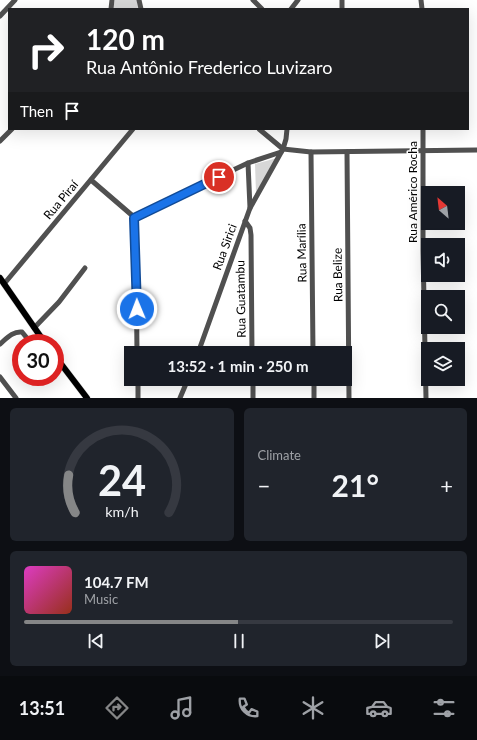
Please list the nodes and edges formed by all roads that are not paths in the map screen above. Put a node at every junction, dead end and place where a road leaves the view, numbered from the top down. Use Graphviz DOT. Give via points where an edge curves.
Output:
graph roads {
  1 [pos="15,0"];
  2 [pos="253,0"];
  3 [pos="298,0"];
  4 [pos="261,8"];
  5 [pos="292,8"];
  6 [pos="0,16"];
  7 [pos="11,130"];
  8 [pos="132,130"];
  9 [pos="260,130"];
  10 [pos="287,130"];
  11 [pos="423,130"];
  12 [pos="0,142"];
  13 [pos="477,150"];
  14 [pos="282,151"];
  15 [pos="423,151"];
  16 [pos="311,152"];
  17 [pos="347,152"];
  18 [pos="248,163"];
  19 [pos="92,180"];
  20 [pos="250,208"];
  21 [pos="134,218"];
  22 [pos="245,221"];
  23 [pos="85,268"];
  24 [pos="0,278"];
  25 [pos="4,284"];
  26 [pos="34,328"];
  27 [pos="14,334"];
  28 [pos="24,334"];
  29 [pos="38,334"];
  30 [pos="12,335"];
  31 [pos="0,344"];
  32 [pos="137,346"];
  33 [pos="200,346"];
  34 [pos="252,346"];
  35 [pos="313,346"];
  36 [pos="347,346"];
  37 [pos="64,368"];
  38 [pos="0,377"];
  39 [pos="138,386"];
  40 [pos="185,386"];
  41 [pos="253,386"];
  42 [pos="314,386"];
  43 [pos="348,386"];
  44 [pos="16,398"];
  45 [pos="87,398"];
  46 [pos="138,398"];
  47 [pos="180,398"];
  48 [pos="253,398"];
  49 [pos="314,398"];
  50 [pos="349,398"];
  51 [pos="426,398"];
  1 -- 6 [label="street"];
  2 -- 4 [label="street"];
  3 -- 5 [label="street"];
  7 -- 12 [label="street"];
  8 -- 19 [label="street, Rua Piraí"];
  9 -- 14 [label="street"];
  10 -- 14 [label="street, Rua Sirici"];
  11 -- 15 [label="street, Rua Américo Rocha"];
  13 -- 15 [label="street"];
  14 -- 16 [label="street"];
  14 -- 18 [label="street"];
  14 -- 20 [label="street, Rua Sirici"];
  15 -- 17 [label="street"];
  15 -- 51 [label="street, Rua Américo Rocha"];
  16 -- 17 [label="street"];
  16 -- 35 [label="street, Rua Marília"];
  17 -- 36 [label="street, Rua Belize"];
  18 -- 20 [label="street"];
  18 -- 21 [label="street"];
  19 -- 21 [label="street"];
  19 -- 25 [label="street, Rua Piraí"];
  20 -- 22 [label="street, Rua Sirici"];
  21 -- 32 [label="street"];
  22 -- 33 [label="street, Rua Sirici"];
  22 -- 34 [label="street, Rua Guatambu" via="251,235"];
  23 -- 26 [label="street" via="59,302"];
  24 -- 25 [label="main road"];
  25 -- 26 [label="main road"];
  26 -- 29 [label="main road"];
  27 -- 28 [label="street" via="19,331"];
  30 -- 31 [label="street"];
  37 -- 45 [label="main road"];
  38 -- 44 [label="street"];
  39 -- 46 [label="street"];
  40 -- 47 [label="street"];
  41 -- 48 [label="street"];
  42 -- 49 [label="street"];
  43 -- 50 [label="street, Rua Belize"];
}
